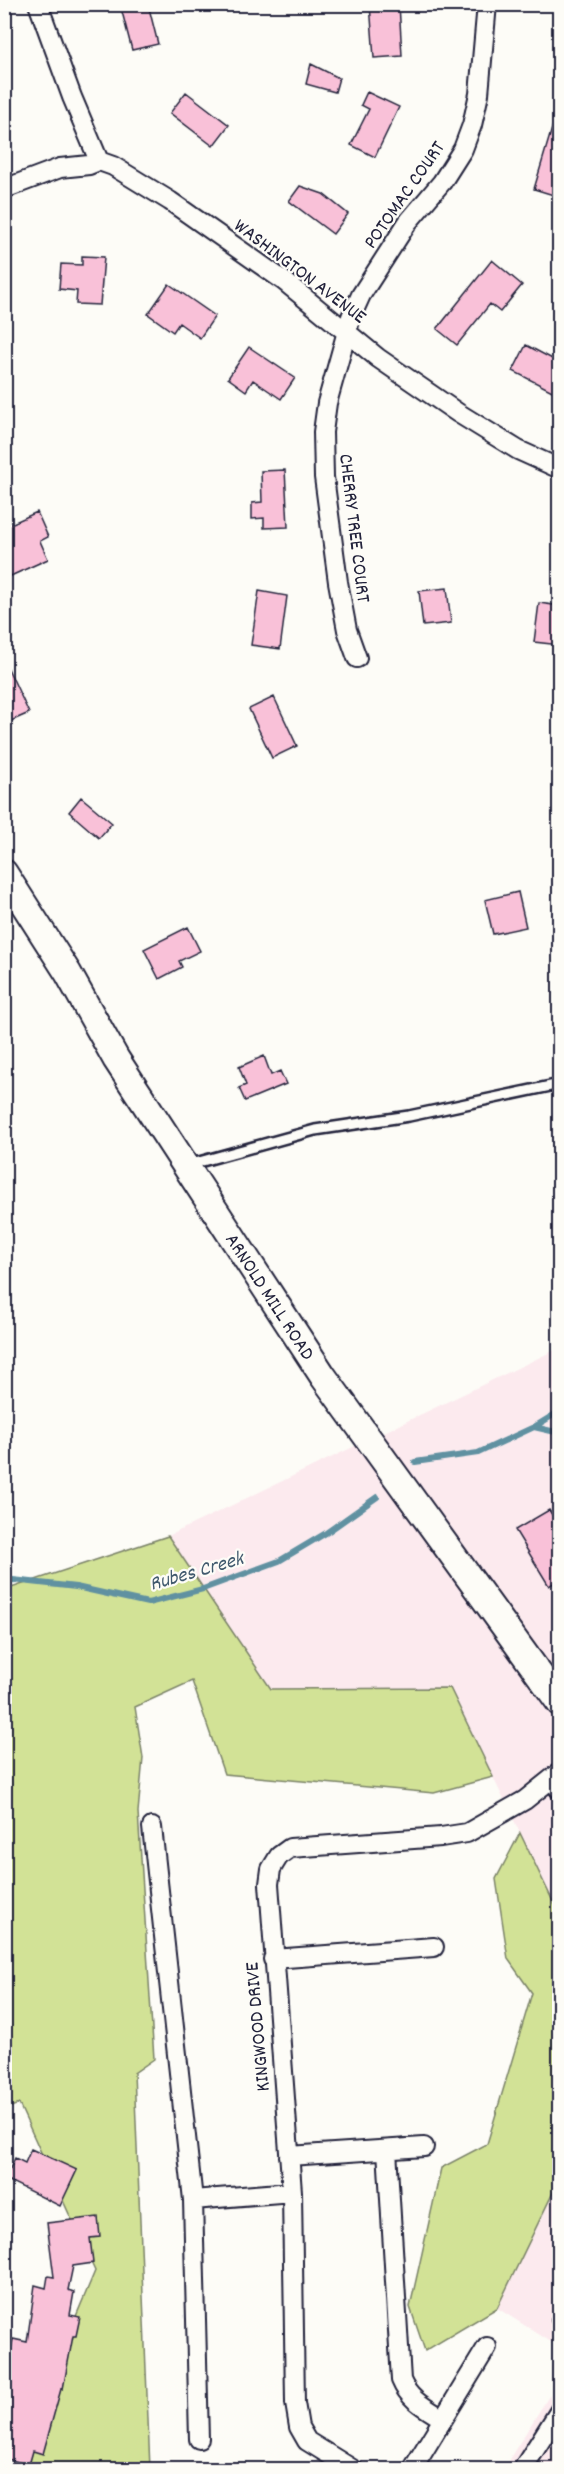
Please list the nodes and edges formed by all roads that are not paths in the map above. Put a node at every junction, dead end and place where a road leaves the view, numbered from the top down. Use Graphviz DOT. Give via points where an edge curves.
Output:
graph roads {
  1 [pos="38,4"];
  2 [pos="487,4"];
  3 [pos="99,161"];
  4 [pos="4,189"];
  5 [pos="347,332"];
  6 [pos="560,469"];
  7 [pos="357,658"];
  8 [pos="4,873"];
  9 [pos="560,1084"];
  10 [pos="186,1166"];
  11 [pos="560,1704"];
  12 [pos="554,1777"];
  13 [pos="560,1797"];
  14 [pos="152,1827"];
  15 [pos="435,1947"];
  16 [pos="273,1959"];
  17 [pos="424,2147"];
  18 [pos="387,2150"];
  19 [pos="290,2156"];
  20 [pos="292,2192"];
  21 [pos="193,2200"];
  22 [pos="487,2347"];
  23 [pos="560,2410"];
  24 [pos="443,2420"];
  25 [pos="199,2439"];
  26 [pos="354,2469"];
  27 [pos="412,2469"];
  28 [pos="522,2469"];
  1 -- 3 [label="street"];
  2 -- 5 [label="street, POTOMAC COURT" via="479,94 463,148 442,182 408,222 361,295"];
  3 -- 4 [label="street" via="60,168"];
  3 -- 5 [label="street, WASHINGTON AVENUE" via="129,174 180,207 285,281"];
  5 -- 6 [label="street, WASHINGTON AVENUE" via="458,412 518,450"];
  5 -- 7 [label="street, CHERRY TREE COURT" via="327,404 324,477 338,582"];
  8 -- 10 [label="main road, ARNOLD MILL ROAD" via="68,973 116,1059"];
  9 -- 10 [label="lane" via="409,1116 315,1130"];
  10 -- 11 [label="main road, ARNOLD MILL ROAD" via="323,1376"];
  12 -- 13 [label="lane"];
  12 -- 16 [label="street, KINGWOOD DRIVE" via="525,1800 467,1833 290,1848 271,1869"];
  14 -- 21 [label="street"];
  15 -- 16 [label="street"];
  16 -- 19 [label="street, KINGWOOD DRIVE"];
  17 -- 18 [label="street"];
  18 -- 19 [label="street"];
  18 -- 24 [label="street" via="401,2380 416,2401"];
  19 -- 20 [label="street, KINGWOOD DRIVE"];
  20 -- 21 [label="street"];
  20 -- 26 [label="street, KINGWOOD DRIVE" via="295,2403 299,2427 319,2450"];
  21 -- 25 [label="street"];
  22 -- 24 [label="street"];
  23 -- 28 [label="street"];
  24 -- 27 [label="street"];
}
